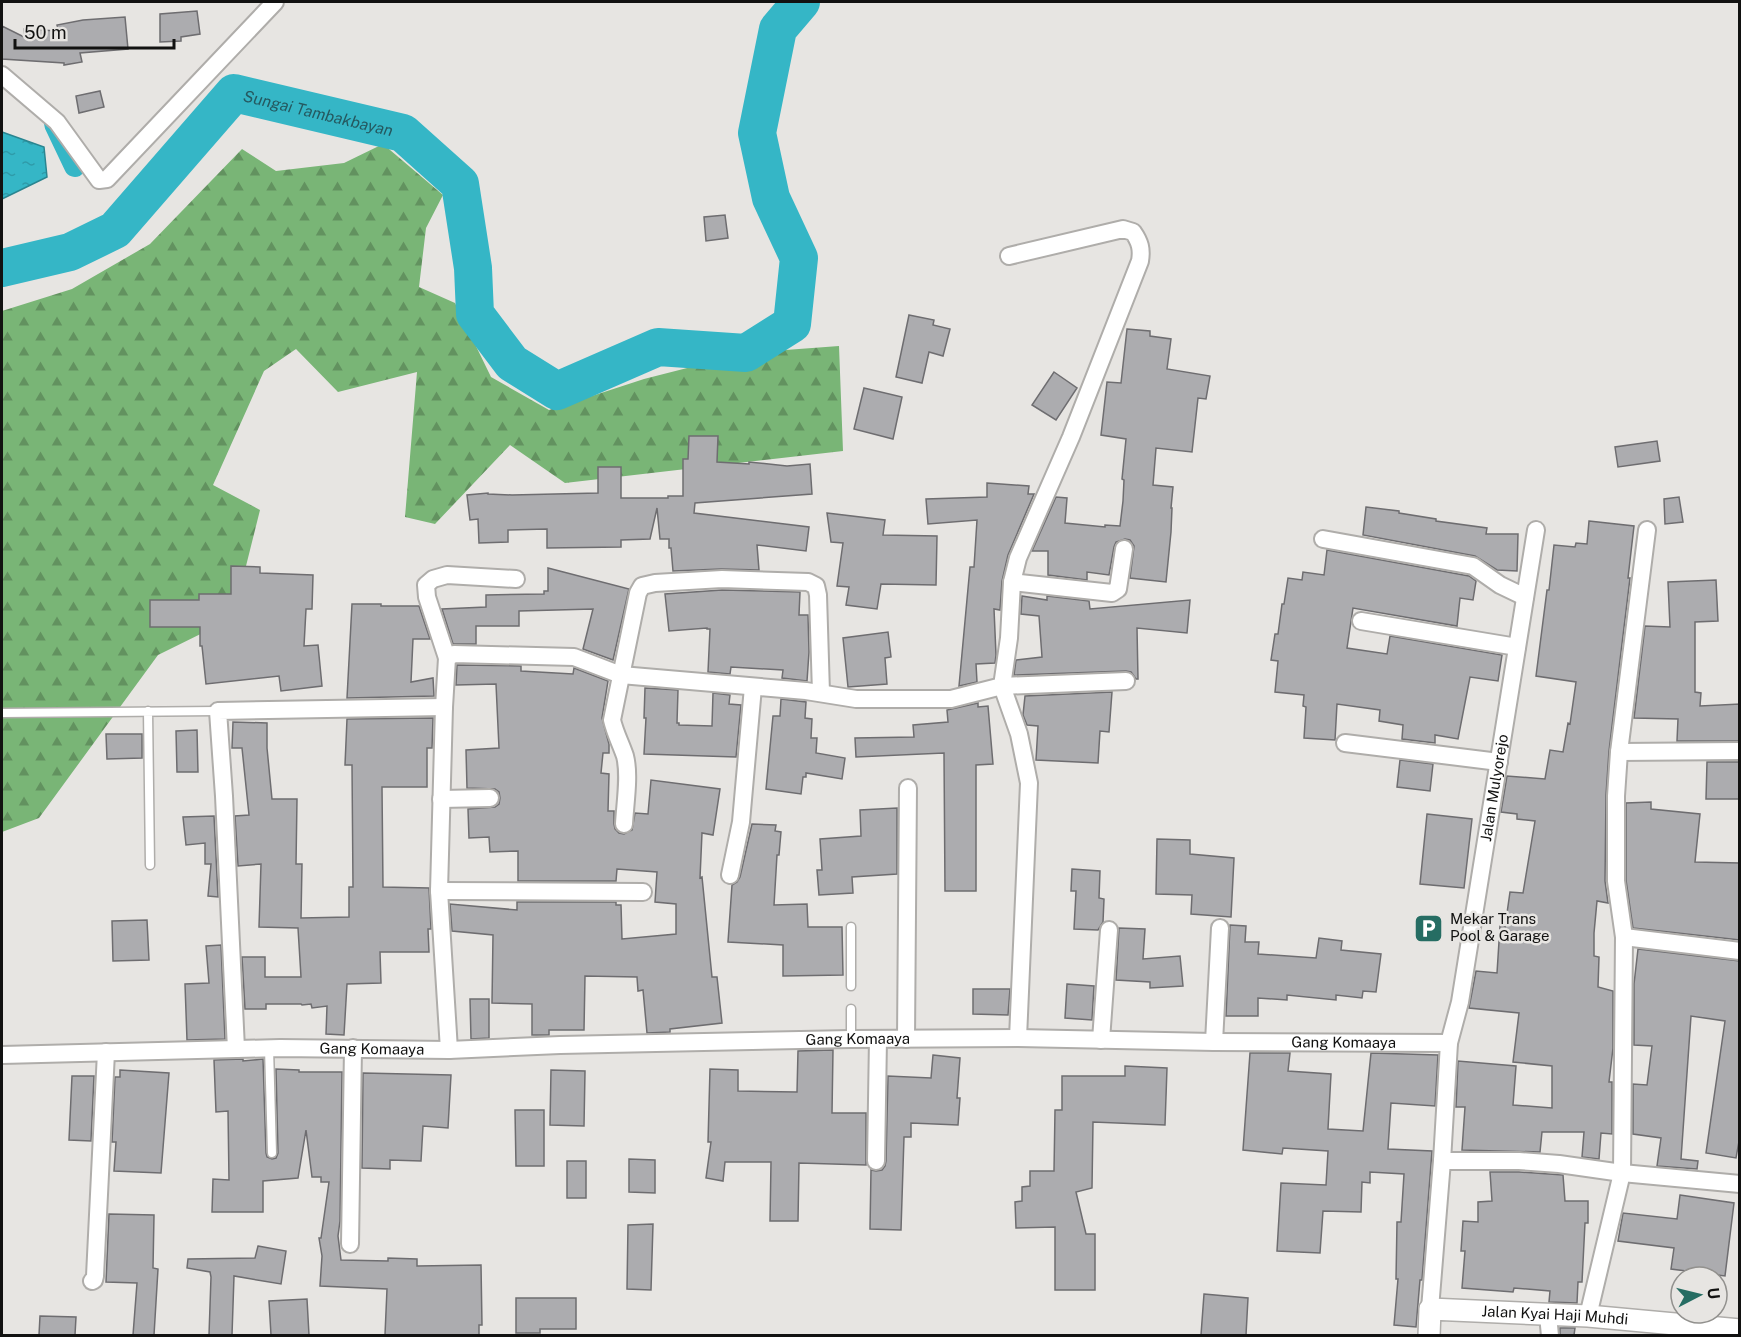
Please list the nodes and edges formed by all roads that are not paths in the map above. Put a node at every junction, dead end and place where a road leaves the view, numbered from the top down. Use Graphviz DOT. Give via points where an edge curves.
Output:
graph roads {
  1 [pos="274,2"];
  2 [pos="2,75"];
  3 [pos="1009,256"];
  4 [pos="1536,530"];
  5 [pos="1647,530"];
  6 [pos="1323,538"];
  7 [pos="1124,549"];
  8 [pos="516,579"];
  9 [pos="1012,582"];
  10 [pos="1525,597"];
  11 [pos="1361,621"];
  12 [pos="1517,647"];
  13 [pos="447,658"];
  14 [pos="621,675"];
  15 [pos="1126,681"];
  16 [pos="1002,686"];
  17 [pos="753,687"];
  18 [pos="821,693"];
  19 [pos="444,706"];
  20 [pos="148,711"];
  21 [pos="218,711"];
  22 [pos="2,713"];
  23 [pos="1345,743"];
  24 [pos="1619,752"];
  25 [pos="1740,752"];
  26 [pos="1499,762"];
  27 [pos="908,788"];
  28 [pos="490,798"];
  29 [pos="441,799"];
  30 [pos="624,824"];
  31 [pos="150,865"];
  32 [pos="730,875"];
  33 [pos="439,891"];
  34 [pos="643,892"];
  35 [pos="851,927"];
  36 [pos="1220,928"];
  37 [pos="1108,930"];
  38 [pos="1623,937"];
  39 [pos="1740,951"];
  40 [pos="851,986"];
  41 [pos="851,1009"];
  42 [pos="1018,1038"];
  43 [pos="851,1039"];
  44 [pos="879,1039"];
  45 [pos="906,1039"];
  46 [pos="1101,1040"];
  47 [pos="1214,1042"];
  48 [pos="1449,1043"];
  49 [pos="269,1048"];
  50 [pos="353,1048"];
  51 [pos="237,1049"];
  52 [pos="448,1050"];
  53 [pos="106,1052"];
  54 [pos="2,1055"];
  55 [pos="272,1153"];
  56 [pos="876,1161"];
  57 [pos="1442,1161"];
  58 [pos="1622,1173"];
  59 [pos="1740,1184"];
  60 [pos="350,1244"];
  61 [pos="92,1281"];
  62 [pos="1430,1309"];
  63 [pos="1588,1316"];
  64 [pos="1549,1325"];
  65 [pos="1733,1332"];
  66 [pos="1430,1335"];
  1 -- 2 [label="street" via="107,179 99,180 57,122"];
  3 -- 9 [label="street" via="1123,229 1133,232 1142,252 1096,376 1018,558"];
  4 -- 10 [label="street, Jalan Mulyorejo"];
  5 -- 24 [label="street"];
  6 -- 10 [label="street" via="1473,566"];
  7 -- 9 [label="street" via="1118,589 1112,593"];
  8 -- 13 [label="street" via="447,575 426,585"];
  9 -- 16 [label="street"];
  10 -- 12 [label="street, Jalan Mulyorejo"];
  11 -- 12 [label="street"];
  12 -- 26 [label="street, Jalan Mulyorejo"];
  13 -- 14 [label="street" via="454,654 574,657"];
  13 -- 19 [label="street"];
  14 -- 17 [label="street"];
  14 -- 18 [label="street" via="642,586 722,579 808,582 816,586 818,595"];
  14 -- 30 [label="street" via="612,720 627,768"];
  15 -- 16 [label="street"];
  16 -- 18 [label="street" via="951,699 856,699"];
  16 -- 42 [label="street" via="1019,734 1029,783"];
  17 -- 18 [label="street"];
  17 -- 32 [label="street" via="741,822"];
  19 -- 21 [label="street"];
  19 -- 29 [label="street"];
  20 -- 21 [label="lane"];
  20 -- 22 [label="lane"];
  20 -- 31 [label="lane"];
  21 -- 51 [label="street"];
  23 -- 26 [label="street"];
  24 -- 25 [label="street"];
  24 -- 38 [label="street" via="1616,881"];
  26 -- 48 [label="street, Jalan Mulyorejo" via="1460,1002"];
  27 -- 45 [label="street"];
  28 -- 29 [label="street"];
  29 -- 33 [label="street"];
  33 -- 34 [label="street"];
  33 -- 52 [label="street"];
  35 -- 40 [label="lane"];
  36 -- 47 [label="street"];
  37 -- 46 [label="street"];
  38 -- 39 [label="street"];
  38 -- 58 [label="street"];
  41 -- 43 [label="lane"];
  42 -- 45 [label="street, Gang Komaaya"];
  42 -- 46 [label="street, Gang Komaaya"];
  43 -- 44 [label="street, Gang Komaaya"];
  43 -- 52 [label="street, Gang Komaaya"];
  44 -- 45 [label="street, Gang Komaaya"];
  44 -- 56 [label="street"];
  46 -- 47 [label="street, Gang Komaaya"];
  47 -- 48 [label="street, Gang Komaaya"];
  48 -- 57 [label="street"];
  49 -- 50 [label="street, Gang Komaaya"];
  49 -- 51 [label="street, Gang Komaaya"];
  49 -- 55 [label="lane"];
  50 -- 52 [label="street, Gang Komaaya"];
  50 -- 60 [label="street"];
  51 -- 53 [label="street, Gang Komaaya"];
  53 -- 54 [label="street, Gang Komaaya"];
  53 -- 61 [label="street"];
  57 -- 58 [label="street" via="1519,1161"];
  57 -- 62 [label="street"];
  58 -- 59 [label="street"];
  58 -- 63 [label="street"];
  62 -- 64 [label="street, Jalan Kyai Haji Muhdi"];
  62 -- 66 [label="street"];
  63 -- 64 [label="street, Jalan Kyai Haji Muhdi"];
  63 -- 65 [label="street, Jalan Kyai Haji Muhdi"];
}
